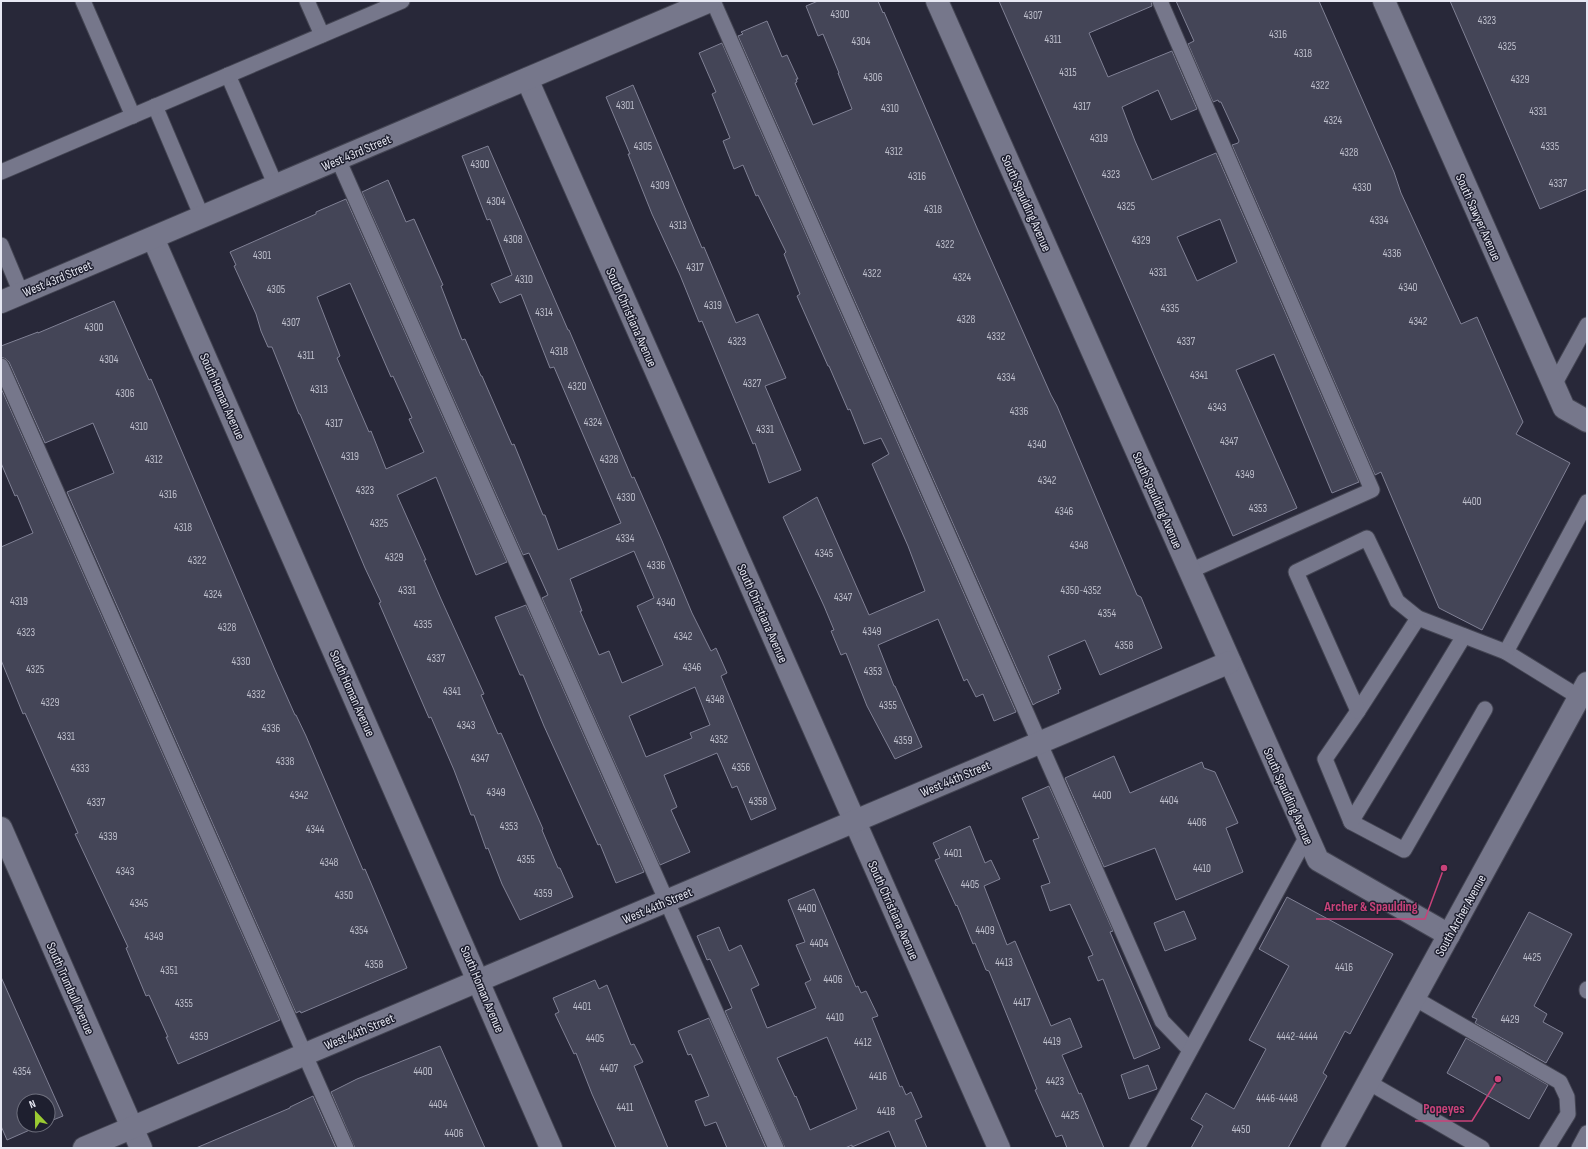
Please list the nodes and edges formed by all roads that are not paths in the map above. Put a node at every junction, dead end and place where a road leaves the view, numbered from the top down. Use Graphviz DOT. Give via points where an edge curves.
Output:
graph roads {
  1 [pos="83,1"];
  2 [pos="307,1"];
  3 [pos="402,1"];
  4 [pos="711,1"];
  5 [pos="937,1"];
  6 [pos="1160,1"];
  7 [pos="1384,1"];
  8 [pos="322,35"];
  9 [pos="228,75"];
  10 [pos="527,79"];
  11 [pos="155,106"];
  12 [pos="133,116"];
  13 [pos="338,159"];
  14 [pos="1,172"];
  15 [pos="276,186"];
  16 [pos="202,217"];
  17 [pos="153,238"];
  18 [pos="1,245"];
  19 [pos="21,293"];
  20 [pos="1,302"];
  21 [pos="1587,325"];
  22 [pos="1,366"];
  23 [pos="1554,385"];
  24 [pos="1587,421"];
  25 [pos="1587,502"];
  26 [pos="1190,571"];
  27 [pos="1418,618"];
  28 [pos="1464,636"];
  29 [pos="1506,652"];
  30 [pos="1230,662"];
  31 [pos="1583,690"];
  32 [pos="1485,709"];
  33 [pos="1358,711"];
  34 [pos="1040,742"];
  35 [pos="854,821"];
  36 [pos="1351,822"];
  37 [pos="1,828"];
  38 [pos="1307,836"];
  39 [pos="666,901"];
  40 [pos="1449,935"];
  41 [pos="479,980"];
  42 [pos="1414,998"];
  43 [pos="1190,1050"];
  44 [pos="304,1054"];
  45 [pos="1368,1082"];
  46 [pos="132,1127"];
  47 [pos="1587,1133"];
  48 [pos="84,1148"];
  49 [pos="141,1148"];
  50 [pos="346,1148"];
  51 [pos="551,1148"];
  52 [pos="776,1148"];
  53 [pos="999,1148"];
  54 [pos="1137,1148"];
  55 [pos="1332,1148"];
  56 [pos="1482,1148"];
  57 [pos="1547,1148"];
  58 [pos="1579,1148"];
  1 -- 12 [label="lane"];
  2 -- 8 [label="lane"];
  3 -- 8 [label="lane"];
  4 -- 10 [label="street, West 43rd Street"];
  4 -- 34 [label="lane"];
  5 -- 26 [label="street, South Spaulding Avenue"];
  6 -- 26 [label="lane" via="1372,490"];
  7 -- 23 [label="street, South Sawyer Avenue"];
  8 -- 9 [label="lane"];
  9 -- 11 [label="lane"];
  9 -- 15 [label="lane"];
  10 -- 13 [label="street, West 43rd Street"];
  10 -- 35 [label="street, South Christiana Avenue"];
  11 -- 12 [label="lane"];
  11 -- 16 [label="lane"];
  12 -- 14 [label="lane"];
  13 -- 15 [label="street, West 43rd Street"];
  13 -- 39 [label="lane"];
  15 -- 16 [label="street, West 43rd Street"];
  16 -- 17 [label="street, West 43rd Street"];
  17 -- 19 [label="street, West 43rd Street"];
  17 -- 41 [label="street, South Homan Avenue"];
  18 -- 19 [label="lane"];
  19 -- 20 [label="street, West 43rd Street"];
  21 -- 23 [label="lane"];
  22 -- 44 [label="lane"];
  23 -- 24 [label="street, South Sawyer Avenue" via="1564,408"];
  25 -- 29 [label="lane"];
  26 -- 30 [label="street, South Spaulding Avenue"];
  27 -- 28 [label="lane"];
  27 -- 33 [label="lane"];
  27 -- 33 [label="lane" via="1397,601 1367,538 1296,572"];
  28 -- 29 [label="lane"];
  28 -- 36 [label="lane"];
  29 -- 31 [label="lane"];
  30 -- 34 [label="street, West 44th Street"];
  30 -- 38 [label="street, South Spaulding Avenue"];
  31 -- 40 [label="street, South Archer Avenue"];
  32 -- 36 [label="lane" via="1404,850"];
  33 -- 36 [label="lane" via="1325,759"];
  34 -- 35 [label="street, West 44th Street"];
  34 -- 43 [label="lane" via="1162,1021"];
  35 -- 39 [label="street, West 44th Street"];
  35 -- 53 [label="street, South Christiana Avenue"];
  37 -- 46 [label="street, South Trumbull Avenue"];
  38 -- 40 [label="street, South Spaulding Avenue" via="1318,860"];
  38 -- 43 [label="lane"];
  39 -- 41 [label="street, West 44th Street"];
  39 -- 52 [label="lane"];
  40 -- 42 [label="street, South Archer Avenue"];
  41 -- 44 [label="street, West 44th Street"];
  41 -- 51 [label="street, South Homan Avenue"];
  42 -- 45 [label="street, South Archer Avenue"];
  42 -- 57 [label="lane" via="1560,1082 1567,1097 1568,1114"];
  43 -- 54 [label="lane"];
  44 -- 46 [label="street, West 44th Street"];
  44 -- 50 [label="lane"];
  45 -- 55 [label="street, South Archer Avenue"];
  45 -- 56 [label="lane"];
  46 -- 48 [label="street, West 44th Street"];
  46 -- 49 [label="street, South Trumbull Avenue"];
  47 -- 58 [label="lane"];
}
